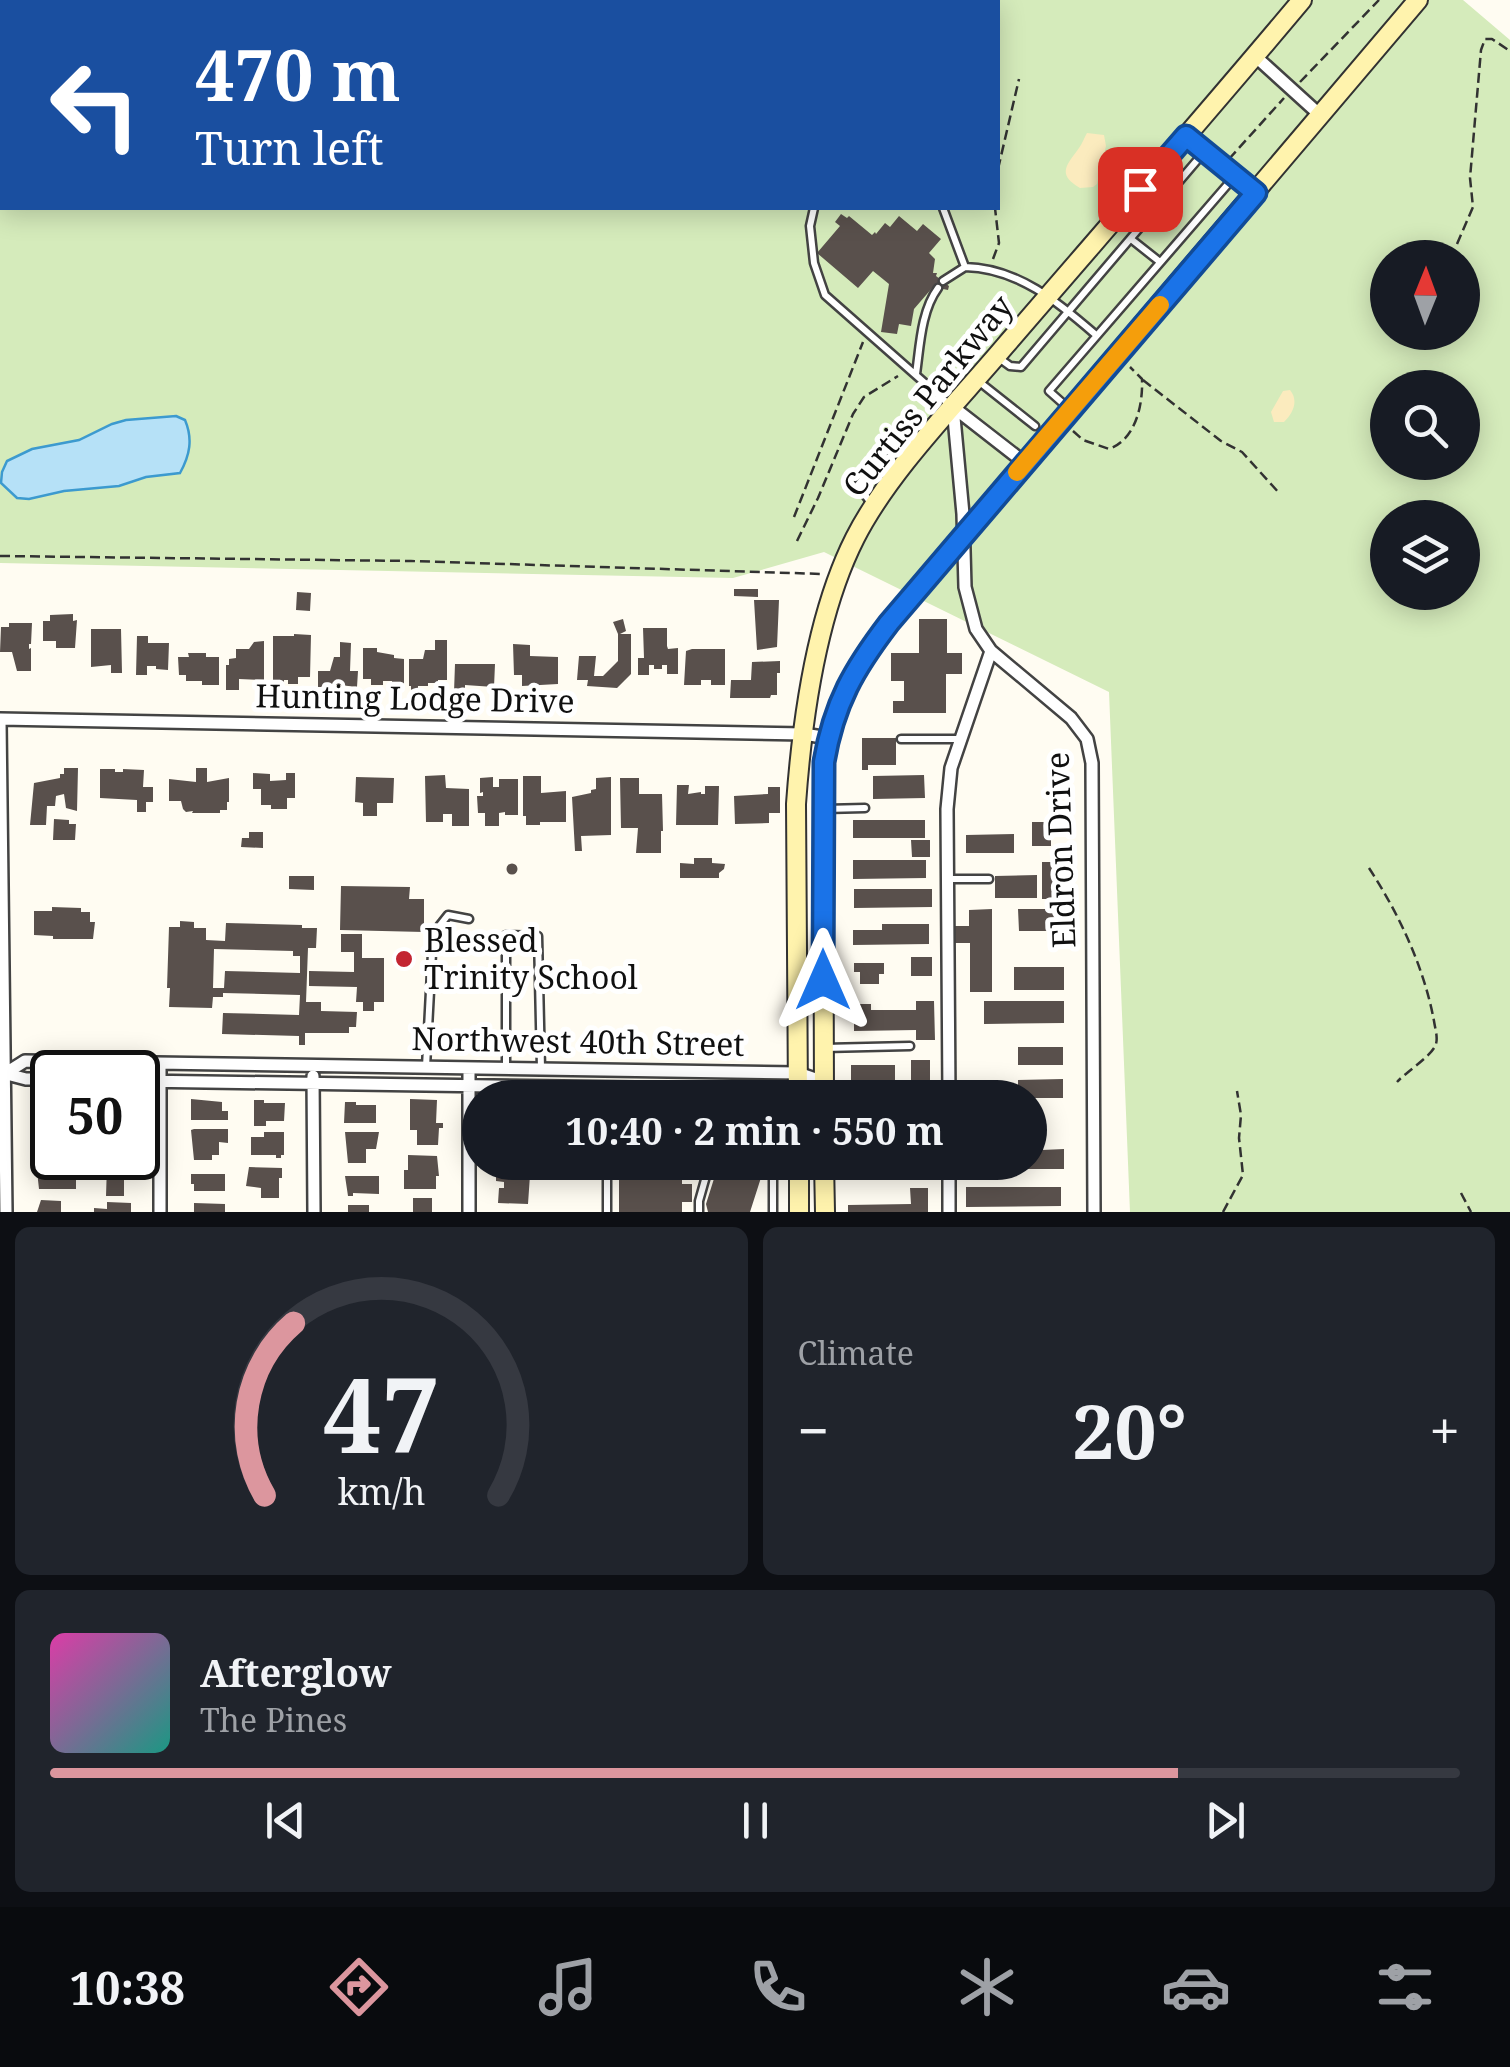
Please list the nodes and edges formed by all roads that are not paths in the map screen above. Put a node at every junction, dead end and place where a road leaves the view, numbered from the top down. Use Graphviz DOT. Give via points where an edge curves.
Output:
graph roads {
  1 [pos="1302,0"];
  2 [pos="1418,0"];
  3 [pos="1255,56"];
  4 [pos="1320,115"];
  5 [pos="1186,136"];
  6 [pos="1205,151"];
  7 [pos="1235,176"];
  8 [pos="1256,193"];
  9 [pos="814,210"];
  10 [pos="944,210"];
  11 [pos="1131,239"];
  12 [pos="1160,262"];
  13 [pos="966,267"];
  14 [pos="1048,296"];
  15 [pos="1070,312"];
  16 [pos="1096,335"];
  17 [pos="996,356"];
  18 [pos="916,375"];
  19 [pos="976,380"];
  20 [pos="952,407"];
  21 [pos="1070,410"];
  22 [pos="1035,426"];
  23 [pos="1025,462"];
  24 [pos="964,534"];
  25 [pos="991,651"];
  26 [pos="0,720"];
  27 [pos="804,734"];
  28 [pos="828,738"];
  29 [pos="961,739"];
  30 [pos="901,740"];
  31 [pos="822,808"];
  32 [pos="865,808"];
  33 [pos="948,879"];
  34 [pos="989,879"];
  35 [pos="470,919"];
  36 [pos="2,935"];
  37 [pos="910,1046"];
  38 [pos="823,1048"];
  39 [pos="30,1062"];
  40 [pos="160,1064"];
  41 [pos="313,1066"];
  42 [pos="426,1068"];
  43 [pos="470,1068"];
  44 [pos="506,1069"];
  45 [pos="541,1069"];
  46 [pos="3,1073"];
  47 [pos="30,1079"];
  48 [pos="469,1080"];
  49 [pos="698,1080"];
  50 [pos="798,1080"];
  51 [pos="824,1080"];
  52 [pos="949,1080"];
  53 [pos="160,1081"];
  54 [pos="313,1084"];
  55 [pos="462,1086"];
  56 [pos="160,1180"];
  57 [pos="469,1180"];
  58 [pos="607,1180"];
  59 [pos="705,1180"];
  60 [pos="773,1180"];
  61 [pos="799,1180"];
  62 [pos="824,1180"];
  63 [pos="949,1180"];
  64 [pos="6,1212"];
  65 [pos="160,1212"];
  66 [pos="314,1212"];
  67 [pos="469,1212"];
  68 [pos="608,1212"];
  69 [pos="700,1212"];
  70 [pos="773,1212"];
  71 [pos="799,1212"];
  72 [pos="824,1212"];
  73 [pos="949,1212"];
  74 [pos="1094,1212"];
  1 -- 3 [label="main road, Curtiss Parkway"];
  2 -- 4 [label="main road"];
  3 -- 4 [label="street"];
  3 -- 5 [label="main road, Curtiss Parkway"];
  4 -- 8 [label="main road"];
  5 -- 6 [label="lane"];
  5 -- 14 [label="main road, Curtiss Parkway"];
  6 -- 7 [label="lane"];
  6 -- 11 [label="lane"];
  7 -- 8 [label="lane"];
  7 -- 12 [label="lane"];
  8 -- 21 [label="main road"];
  9 -- 18 [label="lane" via="814,262 825,295"];
  10 -- 13 [label="lane"];
  11 -- 12 [label="lane"];
  11 -- 15 [label="lane"];
  12 -- 16 [label="lane"];
  13 -- 14 [label="lane" via="1022,280"];
  13 -- 18 [label="lane" via="930,298"];
  14 -- 15 [label="lane"];
  14 -- 17 [label="main road, Curtiss Parkway"];
  15 -- 16 [label="lane"];
  15 -- 17 [label="lane" via="1021,367"];
  16 -- 21 [label="lane" via="1048,391"];
  17 -- 19 [label="main road, Curtiss Parkway"];
  18 -- 20 [label="lane"];
  19 -- 20 [label="main road, Curtiss Parkway"];
  19 -- 22 [label="lane"];
  20 -- 23 [label="street"];
  20 -- 24 [label="street, Eldron Drive"];
  20 -- 27 [label="main road, Curtiss Parkway" via="854,540 828,610"];
  21 -- 23 [label="main road"];
  23 -- 24 [label="main road"];
  24 -- 25 [label="street, Eldron Drive" via="965,586 976,629"];
  24 -- 28 [label="main road" via="862,659"];
  25 -- 29 [label="street"];
  25 -- 74 [label="street, Eldron Drive" via="1071,718 1092,763"];
  26 -- 27 [label="street, Hunting Lodge Drive"];
  26 -- 36 [label="street"];
  27 -- 28 [label="street, Hunting Lodge Drive"];
  27 -- 50 [label="main road, Curtiss Parkway" via="796,804"];
  28 -- 31 [label="main road"];
  29 -- 30 [label="lane"];
  29 -- 33 [label="street" via="947,809"];
  31 -- 32 [label="lane"];
  31 -- 38 [label="main road"];
  33 -- 34 [label="lane"];
  33 -- 52 [label="street"];
  35 -- 42 [label="lane" via="448,915 434,934"];
  36 -- 46 [label="street"];
  37 -- 38 [label="lane"];
  38 -- 51 [label="main road"];
  39 -- 46 [label="street, Northwest 40th Street"];
  40 -- 41 [label="street, Northwest 40th Street"];
  41 -- 42 [label="street, Northwest 40th Street"];
  41 -- 54 [label="street"];
  42 -- 43 [label="street, Northwest 40th Street"];
  43 -- 44 [label="street, Northwest 40th Street"];
  43 -- 48 [label="street"];
  44 -- 45 [label="street, Northwest 40th Street"];
  44 -- 45 [label="lane" via="506,936 538,936"];
  45 -- 49 [label="street, Northwest 40th Street"];
  46 -- 47 [label="street"];
  46 -- 64 [label="street"];
  53 -- 54 [label="street, Northwest 40th Street"];
  54 -- 55 [label="street, Northwest 40th Street"];
  54 -- 66 [label="street"];
  56 -- 65 [label="street"];
  57 -- 67 [label="street"];
  58 -- 68 [label="lane"];
  59 -- 69 [label="lane"];
  60 -- 70 [label="lane"];
  61 -- 71 [label="main road"];
  62 -- 72 [label="main road"];
  63 -- 73 [label="street"];
}
